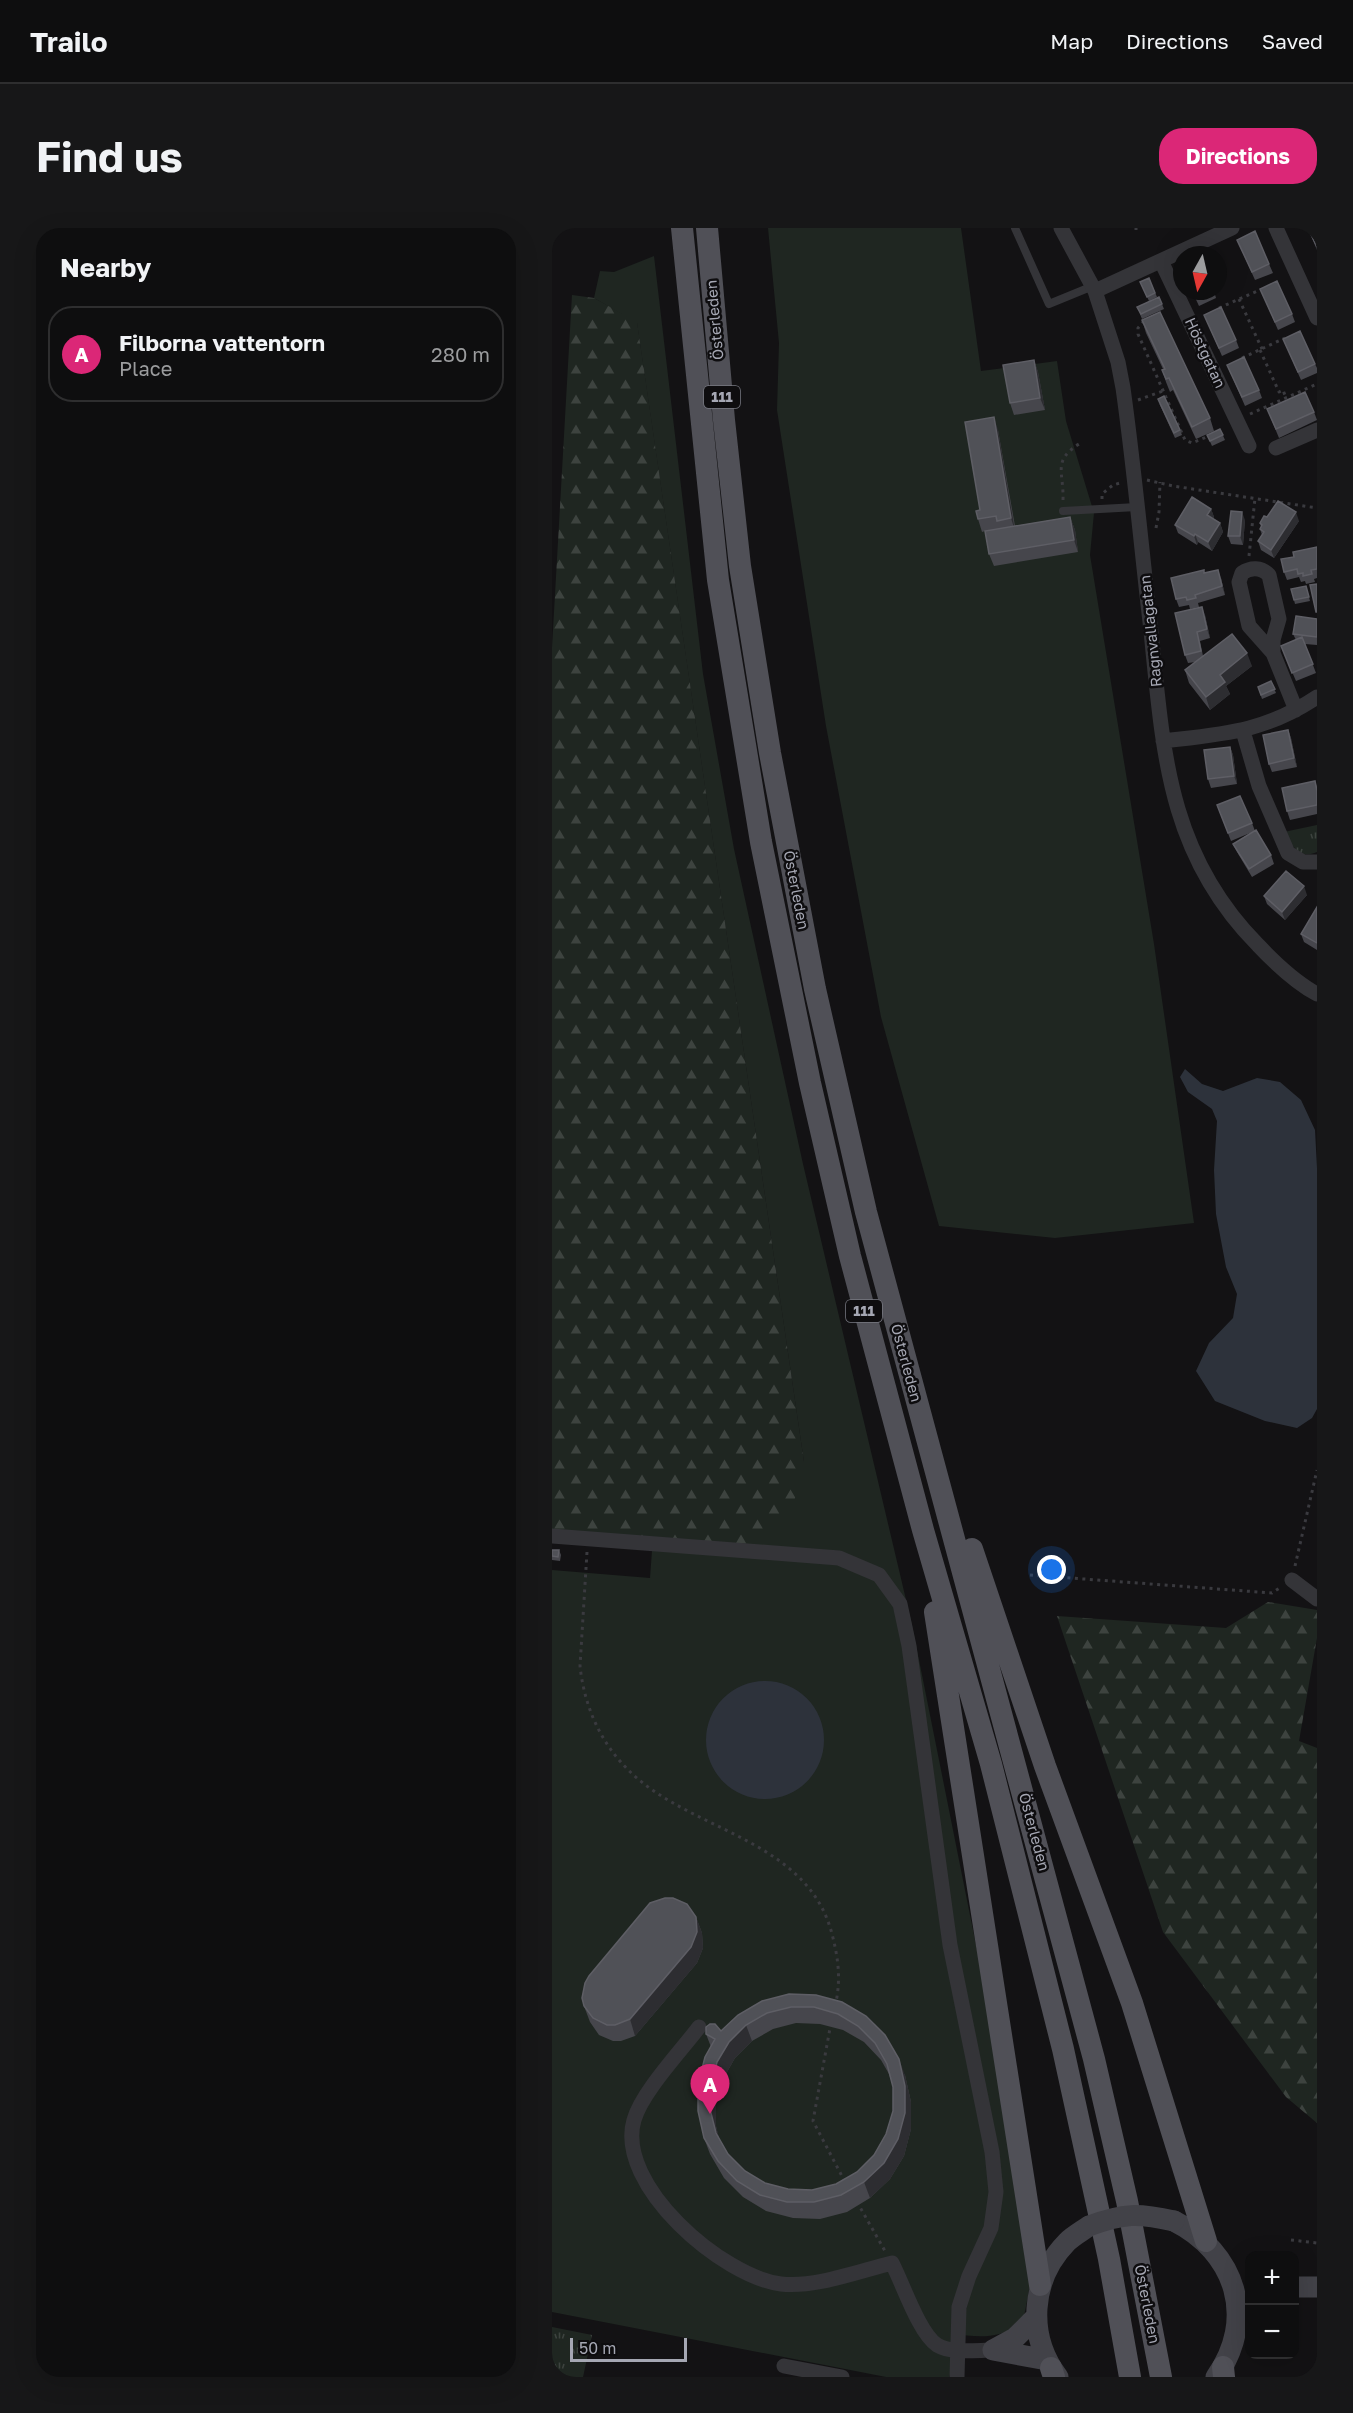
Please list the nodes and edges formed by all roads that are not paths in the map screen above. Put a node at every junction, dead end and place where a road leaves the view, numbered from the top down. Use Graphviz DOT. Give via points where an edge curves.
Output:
graph roads {
  1 [pos="682,228"];
  2 [pos="707,228"];
  3 [pos="1015,228"];
  4 [pos="1061,228"];
  5 [pos="1232,228"];
  6 [pos="1276,228"];
  7 [pos="1161,261"];
  8 [pos="1094,288"];
  9 [pos="1317,318"];
  10 [pos="1317,430"];
  11 [pos="1249,446"];
  12 [pos="1276,448"];
  13 [pos="1137,507"];
  14 [pos="1063,511"];
  15 [pos="1273,653"];
  16 [pos="1317,697"];
  17 [pos="1296,710"];
  18 [pos="1243,731"];
  19 [pos="1163,741"];
  20 [pos="1317,862"];
  21 [pos="1317,994"];
  22 [pos="914,1389"];
  23 [pos="923,1530"];
  24 [pos="552,1536"];
  25 [pos="1292,1580"];
  26 [pos="1317,1599"];
  27 [pos="699,2027"];
  28 [pos="1206,2241"];
  29 [pos="1226,2266"];
  30 [pos="1245,2282"];
  31 [pos="1040,2285"];
  32 [pos="1299,2287"];
  33 [pos="1317,2287"];
  34 [pos="1244,2316"];
  35 [pos="1036,2317"];
  36 [pos="959,2350"];
  37 [pos="993,2350"];
  38 [pos="784,2366"];
  39 [pos="1053,2371"];
  40 [pos="1221,2374"];
  41 [pos="842,2377"];
  42 [pos="957,2377"];
  43 [pos="1130,2377"];
  44 [pos="1161,2377"];
  1 -- 23 [label="main road, Österleden / 111" via="718,580 761,842 850,1256"];
  2 -- 22 [label="main road, Österleden / 111" via="741,566 770,753 815,989 866,1212"];
  3 -- 8 [label="lane" via="1049,304"];
  4 -- 8 [label="street, Ragnvallagatan"];
  5 -- 7 [label="street"];
  6 -- 9 [label="street"];
  7 -- 8 [label="street"];
  7 -- 11 [label="street, Höstgatan"];
  8 -- 13 [label="street, Ragnvallagatan" via="1118,362"];
  10 -- 12 [label="street"];
  13 -- 14 [label="lane"];
  13 -- 19 [label="street, Ragnvallagatan"];
  15 -- 15 [label="street" via="1249,626 1239,582 1248,570 1261,569 1269,575 1279,619"];
  15 -- 17 [label="street"];
  16 -- 17 [label="street"];
  17 -- 18 [label="street"];
  18 -- 19 [label="street"];
  18 -- 20 [label="street" via="1258,786 1288,853 1303,862"];
  19 -- 21 [label="street, Ragnvallagatan" via="1174,801 1203,873 1232,916 1270,958"];
  22 -- 28 [label="main road" via="1132,2003"];
  22 -- 44 [label="main road, Österleden / 111" via="1094,2059 1127,2201"];
  23 -- 31 [label="main road"];
  23 -- 43 [label="main road, Österleden / 111" via="991,1764 1063,2049 1109,2259"];
  24 -- 36 [label="street" via="839,1558 879,1575 900,1604 950,1945 992,2152 996,2192 991,2228 959,2307"];
  25 -- 26 [label="street"];
  27 -- 36 [label="street" via="633,2122 635,2159 655,2195 690,2235 755,2278 779,2284 817,2282 892,2263 921,2329 938,2345"];
  28 -- 29 [label="street"];
  28 -- 31 [label="street, bridge" via="1174,2221 1146,2214 1116,2216 1089,2226 1068,2241 1051,2261"];
  29 -- 30 [label="street"];
  29 -- 34 [label="street"];
  31 -- 35 [label="street"];
  32 -- 33 [label="street"];
  34 -- 40 [label="street"];
  35 -- 37 [label="street" via="1015,2338"];
  35 -- 39 [label="street"];
  36 -- 37 [label="street"];
  36 -- 42 [label="street"];
  37 -- 39 [label="street"];
  38 -- 41 [label="street"];
}
